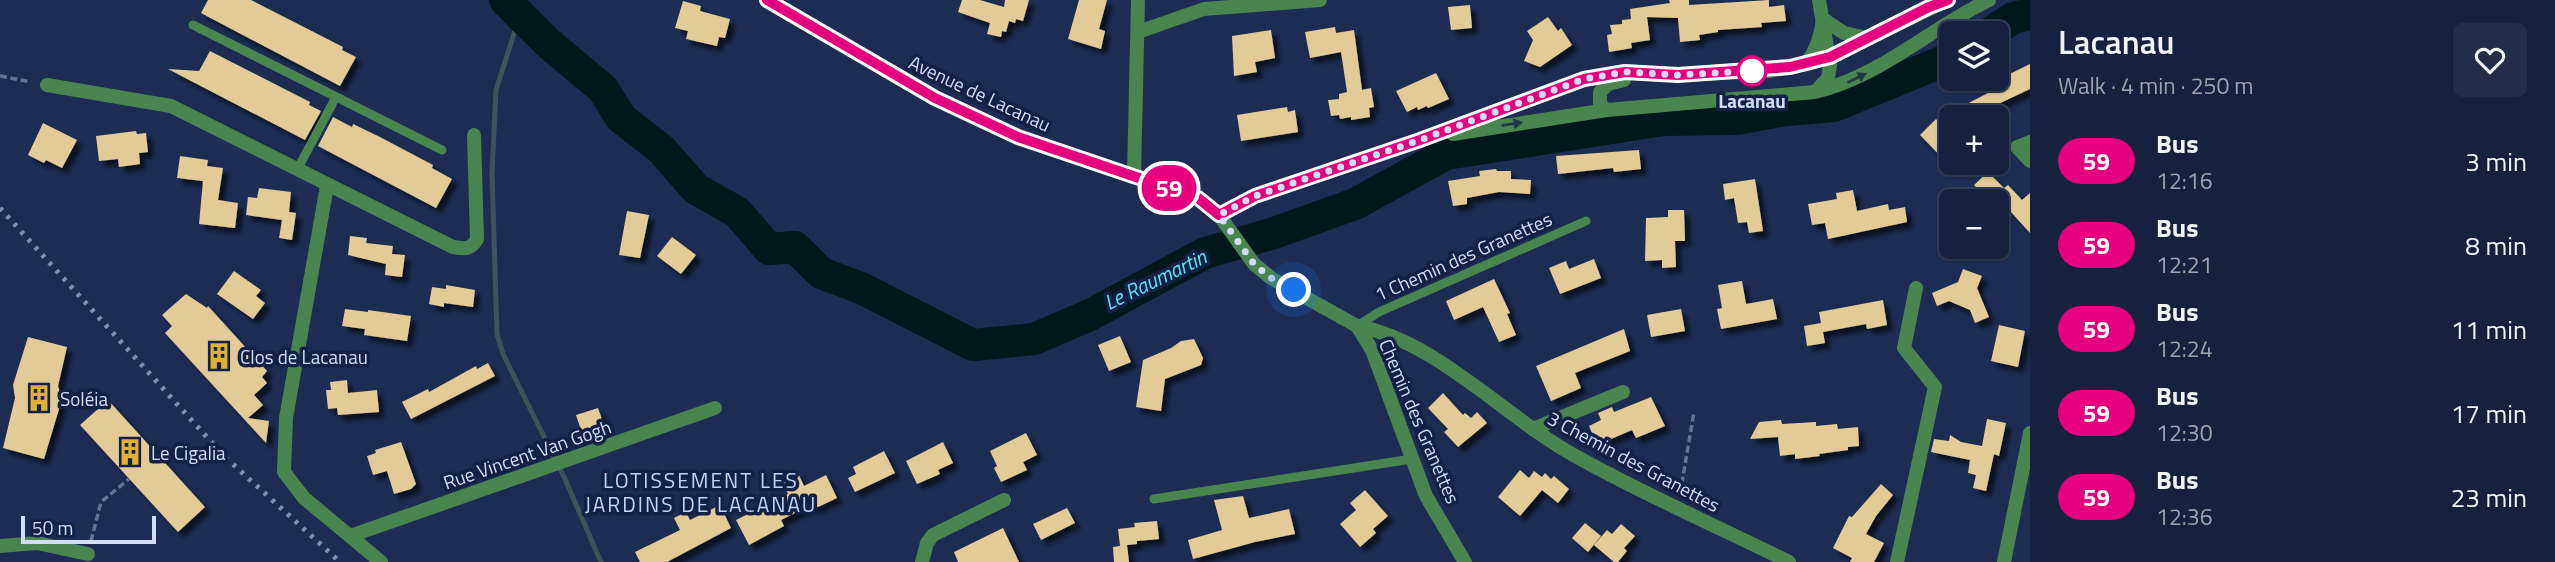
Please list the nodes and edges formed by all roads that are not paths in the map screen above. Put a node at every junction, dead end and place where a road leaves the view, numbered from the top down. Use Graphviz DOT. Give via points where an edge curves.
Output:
graph roads {
  1 [pos="767,0"];
  2 [pos="1138,0"];
  3 [pos="1320,0"];
  4 [pos="1819,0"];
  5 [pos="1948,0"];
  6 [pos="1989,0"];
  7 [pos="1823,19"];
  8 [pos="193,25"];
  9 [pos="1138,32"];
  10 [pos="1867,38"];
  11 [pos="1830,57"];
  12 [pos="1806,64"];
  13 [pos="1678,75"];
  14 [pos="47,85"];
  15 [pos="1815,92"];
  16 [pos="337,97"];
  17 [pos="1607,110"];
  18 [pos="474,135"];
  19 [pos="1420,140"];
  20 [pos="2030,142"];
  21 [pos="442,150"];
  22 [pos="2030,161"];
  23 [pos="298,170"];
  24 [pos="1134,175"];
  25 [pos="327,186"];
  26 [pos="1219,215"];
  27 [pos="1586,221"];
  28 [pos="1916,288"];
  29 [pos="1357,326"];
  30 [pos="1623,392"];
  31 [pos="715,408"];
  32 [pos="1532,429"];
  33 [pos="2029,433"];
  34 [pos="1412,459"];
  35 [pos="1154,499"];
  36 [pos="1003,500"];
  37 [pos="350,536"];
  38 [pos="0,546"];
  39 [pos="88,554"];
  40 [pos="381,562"];
  41 [pos="922,562"];
  42 [pos="1465,562"];
  43 [pos="1788,562"];
  44 [pos="1897,562"];
  45 [pos="2004,562"];
  1 -- 24 [label="street, Avenue de Lacanau" via="935,98 1018,137"];
  2 -- 9 [label="street"];
  3 -- 9 [label="street" via="1204,9"];
  4 -- 7 [label="street"];
  5 -- 10 [label="street"];
  15 -- 6 [label="street, one-way" via="1873,70"];
  7 -- 10 [label="street" via="1843,33"];
  7 -- 11 [label="street"];
  7 -- 12 [label="street" via="1821,36"];
  8 -- 16 [label="lane"];
  9 -- 24 [label="street"];
  10 -- 11 [label="street"];
  11 -- 12 [label="street"];
  11 -- 15 [label="street" via="1828,78"];
  12 -- 13 [label="street" via="1769,71"];
  13 -- 17 [label="street" via="1608,84 1599,98"];
  13 -- 19 [label="street" via="1625,72 1584,79"];
  14 -- 23 [label="street" via="171,106"];
  15 -- 17 [label="street"];
  16 -- 21 [label="lane"];
  16 -- 23 [label="lane"];
  19 -- 17 [label="street, one-way"];
  18 -- 25 [label="street" via="477,239 465,250"];
  19 -- 26 [label="street" via="1255,196"];
  20 -- 22 [label="street" via="2017,147"];
  23 -- 25 [label="street"];
  24 -- 26 [label="street, Avenue de Lacanau" via="1198,198"];
  25 -- 37 [label="street" via="286,418 284,472 304,498"];
  26 -- 29 [label="street, Chemin des Granettes" via="1254,264 1271,278"];
  27 -- 29 [label="lane, 1 Chemin des Granettes" via="1379,312"];
  28 -- 44 [label="street" via="1904,348 1935,387"];
  29 -- 32 [label="street, 3 Chemin des Granettes" via="1379,330 1426,353"];
  29 -- 34 [label="street, Chemin des Granettes" via="1372,350"];
  30 -- 32 [label="street"];
  31 -- 37 [label="street, Rue Vincent Van Gogh"];
  32 -- 43 [label="street, 3 Chemin des Granettes" via="1579,458"];
  33 -- 45 [label="street"];
  34 -- 35 [label="lane"];
  34 -- 42 [label="street, Chemin des Granettes" via="1426,496"];
  36 -- 41 [label="street" via="933,535"];
  37 -- 40 [label="street"];
  38 -- 39 [label="street" via="37,543"];
}
